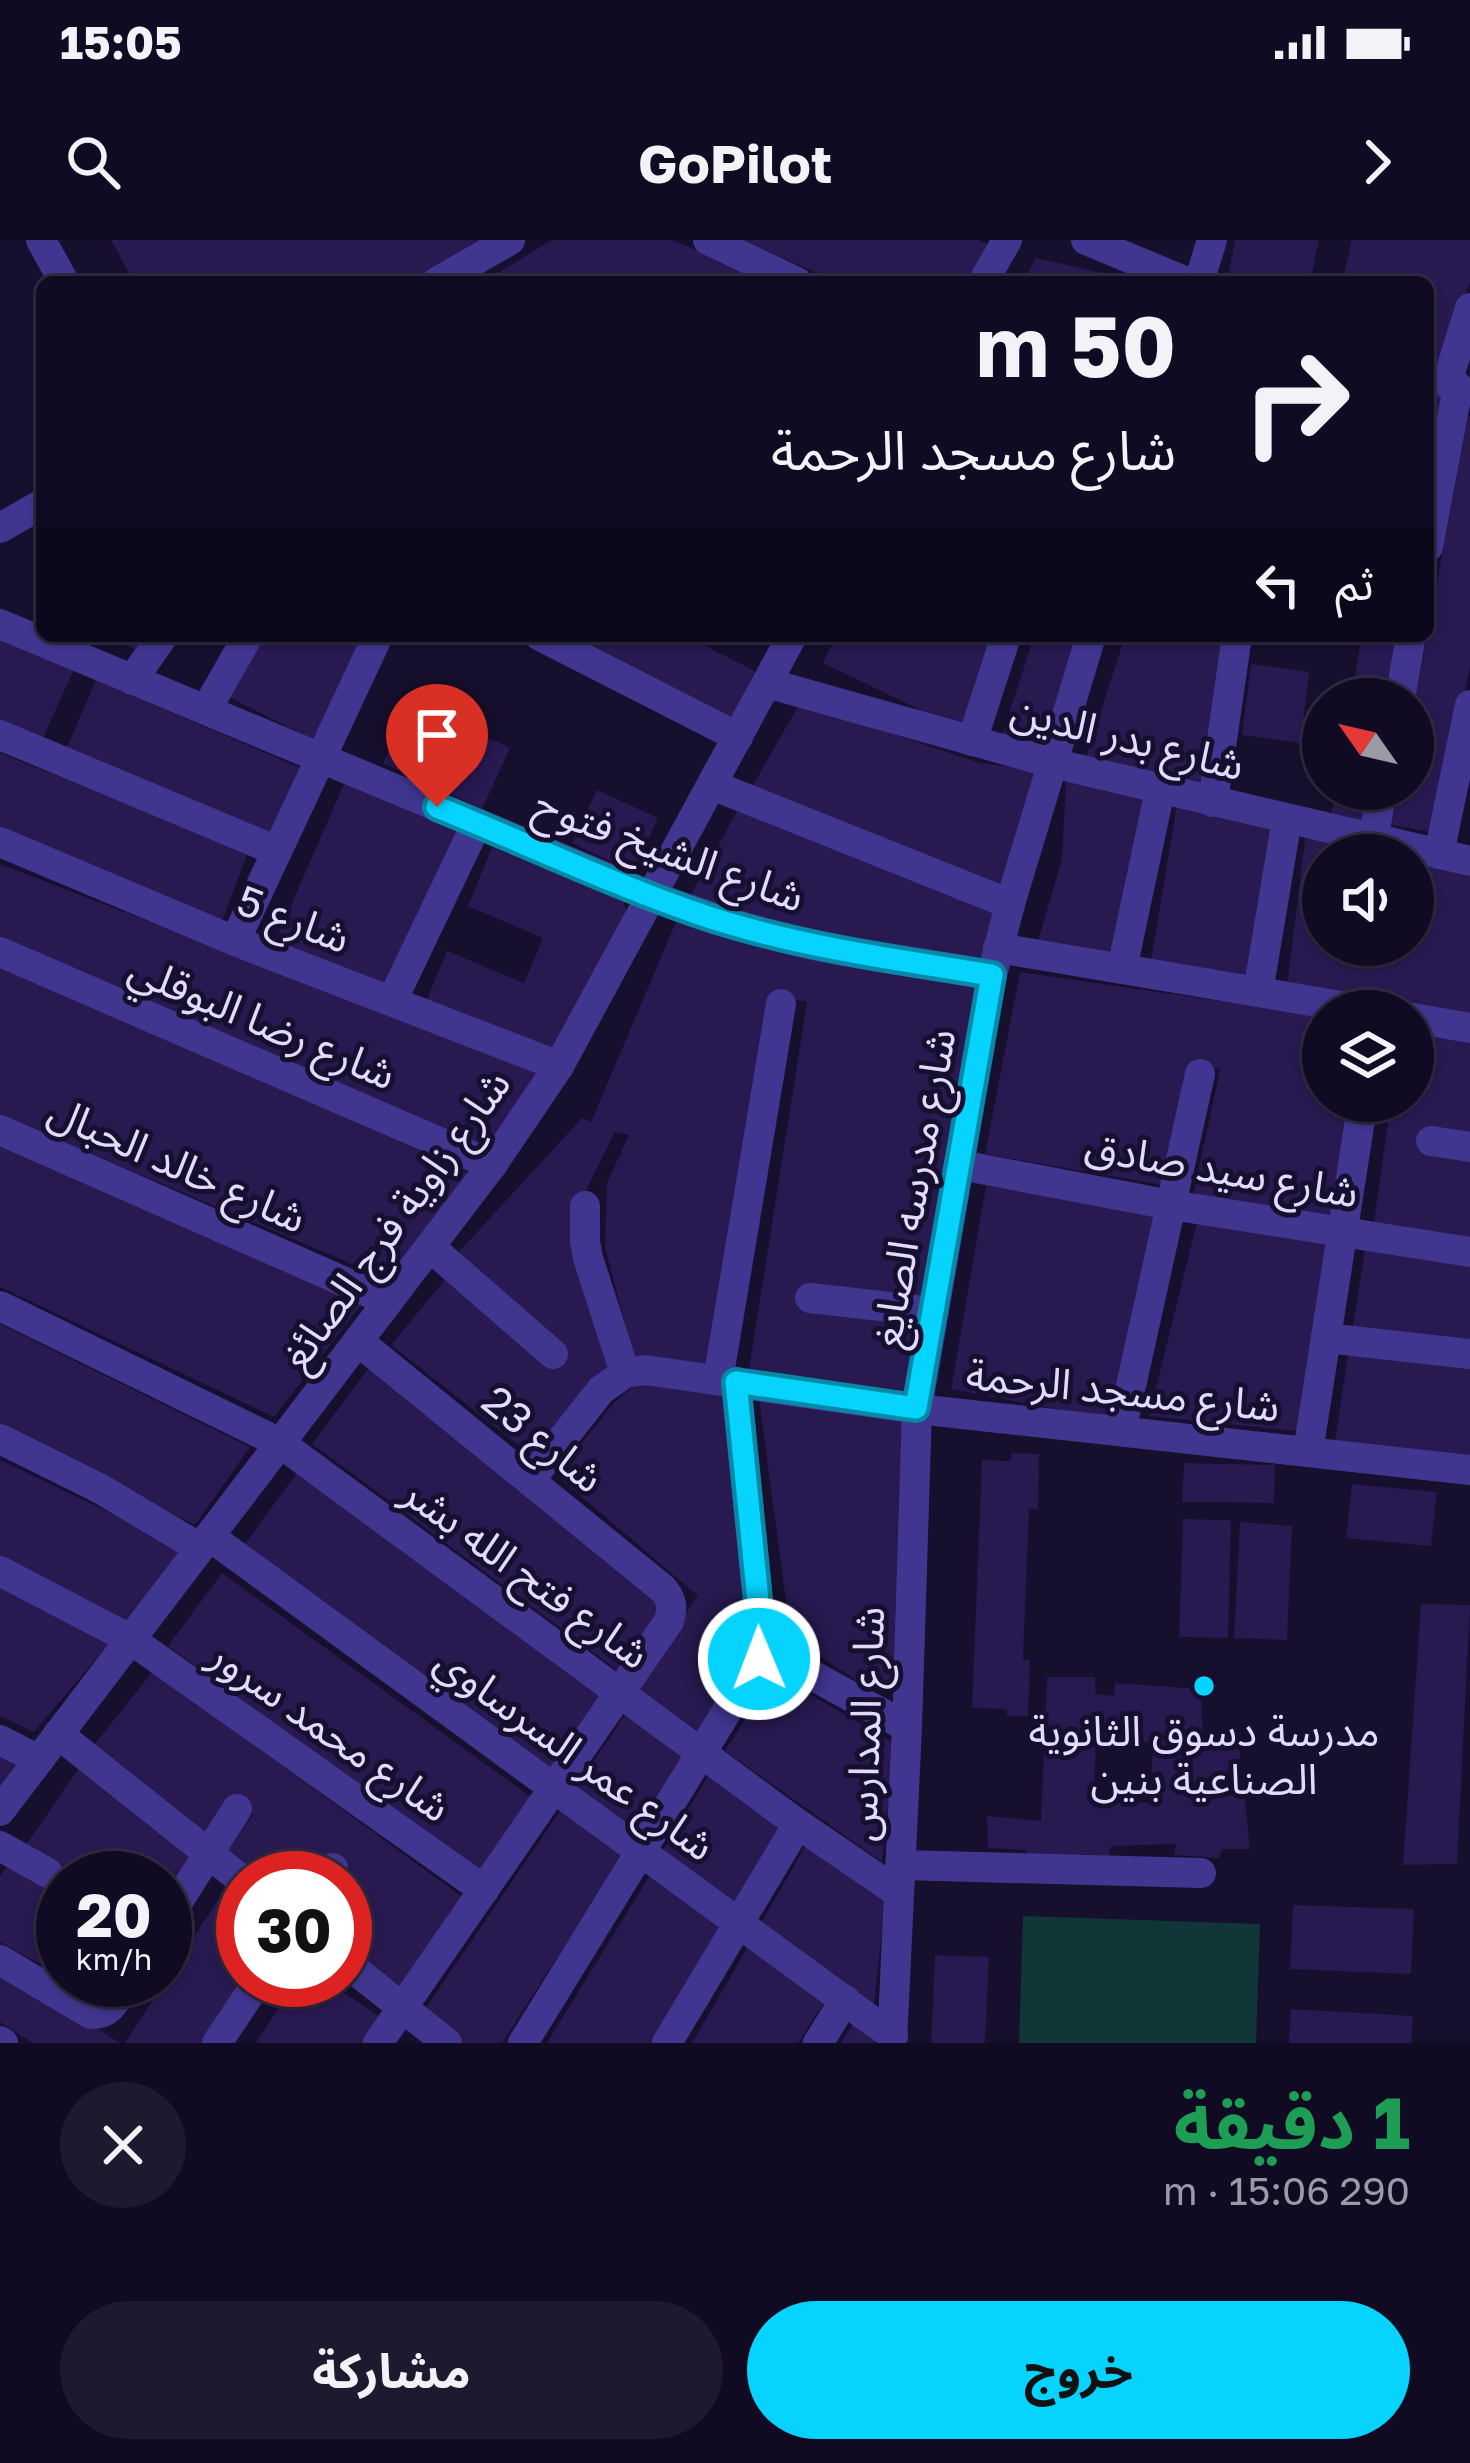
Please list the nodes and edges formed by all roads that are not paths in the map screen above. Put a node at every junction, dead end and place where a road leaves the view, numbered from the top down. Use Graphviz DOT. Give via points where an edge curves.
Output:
graph roads {
  1 [pos="40,240"];
  2 [pos="510,240"];
  3 [pos="708,240"];
  4 [pos="1007,240"];
  5 [pos="1086,240"];
  6 [pos="1212,240"];
  7 [pos="1125,270"];
  8 [pos="61,276"];
  9 [pos="463,276"];
  10 [pos="783,276"];
  11 [pos="986,276"];
  12 [pos="1156,276"];
  13 [pos="1201,276"];
  14 [pos="1470,308"];
  15 [pos="1451,385"];
  16 [pos="1434,505"];
  17 [pos="36,507"];
  18 [pos="0,528"];
  19 [pos="0,624"];
  20 [pos="36,639"];
  21 [pos="42,642"];
  22 [pos="159,642"];
  23 [pos="245,642"];
  24 [pos="376,642"];
  25 [pos="552,642"];
  26 [pos="789,642"];
  27 [pos="1004,642"];
  28 [pos="1089,642"];
  29 [pos="1236,642"];
  30 [pos="1411,642"];
  31 [pos="1404,678"];
  32 [pos="132,680"];
  33 [pos="767,683"];
  34 [pos="1470,705"];
  35 [pos="206,710"];
  36 [pos="0,735"];
  37 [pos="738,737"];
  38 [pos="972,741"];
  39 [pos="320,758"];
  40 [pos="1052,763"];
  41 [pos="712,785"];
  42 [pos="1160,790"];
  43 [pos="1213,802"];
  44 [pos="1287,819"];
  45 [pos="477,823"];
  46 [pos="1352,834"];
  47 [pos="0,842"];
  48 [pos="277,851"];
  49 [pos="1434,853"];
  50 [pos="1438,854"];
  51 [pos="1470,862"];
  52 [pos="651,896"];
  53 [pos="1010,904"];
  54 [pos="235,940"];
  55 [pos="0,952"];
  56 [pos="995,961"];
  57 [pos="1122,969"];
  58 [pos="1258,992"];
  59 [pos="1302,999"];
  60 [pos="392,1001"];
  61 [pos="781,1004"];
  62 [pos="1434,1022"];
  63 [pos="1470,1028"];
  64 [pos="559,1066"];
  65 [pos="1200,1074"];
  66 [pos="1360,1122"];
  67 [pos="0,1130"];
  68 [pos="1431,1141"];
  69 [pos="1470,1147"];
  70 [pos="492,1165"];
  71 [pos="960,1165"];
  72 [pos="1171,1204"];
  73 [pos="585,1206"];
  74 [pos="1342,1232"];
  75 [pos="430,1246"];
  76 [pos="1470,1252"];
  77 [pos="810,1298"];
  78 [pos="388,1301"];
  79 [pos="0,1306"];
  80 [pos="934,1312"];
  81 [pos="1326,1338"];
  82 [pos="358,1341"];
  83 [pos="553,1354"];
  84 [pos="1470,1354"];
  85 [pos="625,1373"];
  86 [pos="727,1381"];
  87 [pos="916,1408"];
  88 [pos="1121,1431"];
  89 [pos="0,1438"];
  90 [pos="280,1443"];
  91 [pos="1308,1452"];
  92 [pos="1470,1470"];
  93 [pos="530,1480"];
  94 [pos="204,1542"];
  95 [pos="0,1571"];
  96 [pos="130,1639"];
  97 [pos="762,1648"];
  98 [pos="620,1692"];
  99 [pos="908,1727"];
  100 [pos="58,1734"];
  101 [pos="0,1740"];
  102 [pos="700,1752"];
  103 [pos="39,1760"];
  104 [pos="554,1788"];
  105 [pos="237,1809"];
  106 [pos="0,1810"];
  107 [pos="798,1824"];
  108 [pos="0,1846"];
  109 [pos="640,1851"];
  110 [pos="209,1854"];
  111 [pos="216,1860"];
  112 [pos="36,1866"];
  113 [pos="1201,1874"];
  114 [pos="900,1879"];
  115 [pos="192,1880"];
  116 [pos="484,1890"];
  117 [pos="738,1923"];
  118 [pos="0,1960"];
  119 [pos="36,1981"];
  120 [pos="372,1983"];
  121 [pos="844,2000"];
  122 [pos="79,2007"];
  123 [pos="111,2007"];
  124 [pos="241,2007"];
  125 [pos="404,2008"];
  126 [pos="892,2039"];
  127 [pos="217,2043"];
  128 [pos="378,2043"];
  129 [pos="447,2043"];
  130 [pos="523,2043"];
  131 [pos="668,2043"];
  132 [pos="818,2043"];
  1 -- 8 [label="street"];
  2 -- 9 [label="street"];
  3 -- 10 [label="street"];
  4 -- 11 [label="street"];
  5 -- 7 [label="street"];
  6 -- 13 [label="street"];
  7 -- 12 [label="street"];
  14 -- 15 [label="street"];
  15 -- 16 [label="street"];
  17 -- 18 [label="street"];
  19 -- 20 [label="street, شارع الشيخ فتوح"];
  21 -- 32 [label="street, شارع الشيخ فتوح"];
  22 -- 32 [label="street"];
  23 -- 35 [label="street"];
  24 -- 39 [label="street"];
  25 -- 37 [label="street"];
  26 -- 33 [label="street, شارع زاوية فرج الصائغ"];
  27 -- 38 [label="street"];
  28 -- 40 [label="street, شارع مدرسه الصايغ"];
  29 -- 43 [label="street"];
  30 -- 31 [label="street"];
  32 -- 35 [label="street, شارع الشيخ فتوح"];
  33 -- 37 [label="street, شارع زاوية فرج الصائغ"];
  33 -- 38 [label="street, شارع بدر الدين"];
  34 -- 50 [label="street"];
  35 -- 39 [label="street, شارع الشيخ فتوح"];
  36 -- 48 [label="street"];
  37 -- 41 [label="street, شارع زاوية فرج الصائغ"];
  38 -- 40 [label="street, شارع بدر الدين"];
  39 -- 45 [label="street, شارع الشيخ فتوح"];
  39 -- 48 [label="street"];
  40 -- 42 [label="street, شارع بدر الدين"];
  40 -- 53 [label="street, شارع مدرسه الصايغ"];
  41 -- 52 [label="street, شارع زاوية فرج الصائغ"];
  41 -- 53 [label="street"];
  42 -- 43 [label="street, شارع بدر الدين"];
  42 -- 57 [label="street"];
  43 -- 44 [label="street, شارع بدر الدين"];
  44 -- 46 [label="street, شارع بدر الدين"];
  44 -- 58 [label="street"];
  45 -- 52 [label="street, شارع الشيخ فتوح"];
  45 -- 60 [label="street"];
  47 -- 54 [label="street, شارع 5"];
  48 -- 54 [label="street"];
  49 -- 50 [label="street, شارع بدر الدين"];
  50 -- 51 [label="street, شارع بدر الدين"];
  52 -- 56 [label="street, شارع الشيخ فتوح" via="834,949"];
  52 -- 64 [label="street, شارع زاوية فرج الصائغ"];
  53 -- 56 [label="street, شارع مدرسه الصايغ"];
  54 -- 60 [label="street, شارع 5"];
  55 -- 70 [label="street, شارع رضا البوقلي"];
  56 -- 57 [label="street, شارع الشيخ فتوح"];
  56 -- 71 [label="street, شارع مدرسه الصايغ"];
  57 -- 58 [label="street, شارع الشيخ فتوح"];
  58 -- 59 [label="street, شارع الشيخ فتوح"];
  60 -- 64 [label="street, شارع 5"];
  61 -- 86 [label="street"];
  62 -- 63 [label="street"];
  64 -- 70 [label="street, شارع زاوية فرج الصائغ"];
  65 -- 72 [label="street"];
  66 -- 74 [label="street"];
  67 -- 78 [label="street, شارع خالد الحبال"];
  68 -- 69 [label="street"];
  70 -- 75 [label="street, شارع زاوية فرج الصائغ"];
  71 -- 72 [label="street, شارع سيد صادق"];
  71 -- 80 [label="street, شارع مدرسه الصايغ"];
  72 -- 74 [label="street, شارع سيد صادق"];
  72 -- 88 [label="street"];
  73 -- 85 [label="street" via="588,1258"];
  74 -- 76 [label="street, شارع سيد صادق"];
  74 -- 81 [label="street"];
  75 -- 78 [label="street, شارع زاوية فرج الصائغ"];
  75 -- 83 [label="street"];
  77 -- 80 [label="street"];
  78 -- 82 [label="street, شارع زاوية فرج الصائغ"];
  79 -- 90 [label="street, شارع فتح الله بشر"];
  80 -- 87 [label="street, شارع مدرسه الصايغ"];
  81 -- 84 [label="street"];
  81 -- 91 [label="street"];
  82 -- 90 [label="street, شارع زاوية فرج الصائغ"];
  82 -- 93 [label="street, شارع 23"];
  85 -- 86 [label="street, شارع مسجد الرحمة"];
  85 -- 93 [label="street" via="601,1390"];
  86 -- 87 [label="street, شارع مسجد الرحمة"];
  86 -- 97 [label="street"];
  87 -- 88 [label="street, شارع مسجد الرحمة"];
  87 -- 99 [label="street, شارع المدارس"];
  88 -- 91 [label="street, شارع مسجد الرحمة"];
  89 -- 94 [label="street, شارع عمر السرساوي"];
  90 -- 94 [label="street, شارع زاوية فرج الصائغ"];
  90 -- 98 [label="street, شارع فتح الله بشر"];
  91 -- 92 [label="street, شارع مسجد الرحمة"];
  93 -- 98 [label="street, شارع 23" via="672,1604 669,1621"];
  94 -- 96 [label="street, شارع زاوية فرج الصائغ"];
  94 -- 104 [label="street, شارع عمر السرساوي"];
  95 -- 96 [label="street, شارع محمد سرور"];
  96 -- 100 [label="street, شارع زاوية فرج الصائغ"];
  96 -- 116 [label="street, شارع محمد سرور"];
  97 -- 99 [label="street"];
  97 -- 102 [label="street"];
  98 -- 102 [label="street, شارع فتح الله بشر"];
  98 -- 104 [label="street"];
  99 -- 114 [label="street, شارع المدارس"];
  100 -- 103 [label="street, شارع زاوية فرج الصائغ"];
  100 -- 110 [label="street"];
  101 -- 103 [label="street"];
  102 -- 107 [label="street, شارع فتح الله بشر"];
  102 -- 109 [label="street"];
  103 -- 106 [label="street, شارع زاوية فرج الصائغ"];
  104 -- 109 [label="street, شارع عمر السرساوي"];
  104 -- 116 [label="street"];
  105 -- 110 [label="street"];
  107 -- 114 [label="street, شارع فتح الله بشر"];
  107 -- 117 [label="street"];
  108 -- 112 [label="street"];
  109 -- 117 [label="street, شارع عمر السرساوي"];
  109 -- 130 [label="street"];
  110 -- 111 [label="street"];
  110 -- 115 [label="street"];
  113 -- 114 [label="street"];
  114 -- 126 [label="street, شارع المدارس"];
  116 -- 125 [label="street"];
  117 -- 121 [label="street, شارع عمر السرساوي"];
  117 -- 131 [label="street"];
  118 -- 119 [label="street"];
  120 -- 125 [label="street"];
  121 -- 126 [label="street, شارع عمر السرساوي"];
  121 -- 132 [label="street"];
  122 -- 123 [label="street" via="100,2014"];
  124 -- 127 [label="street"];
  125 -- 128 [label="street"];
  125 -- 129 [label="street"];
}
